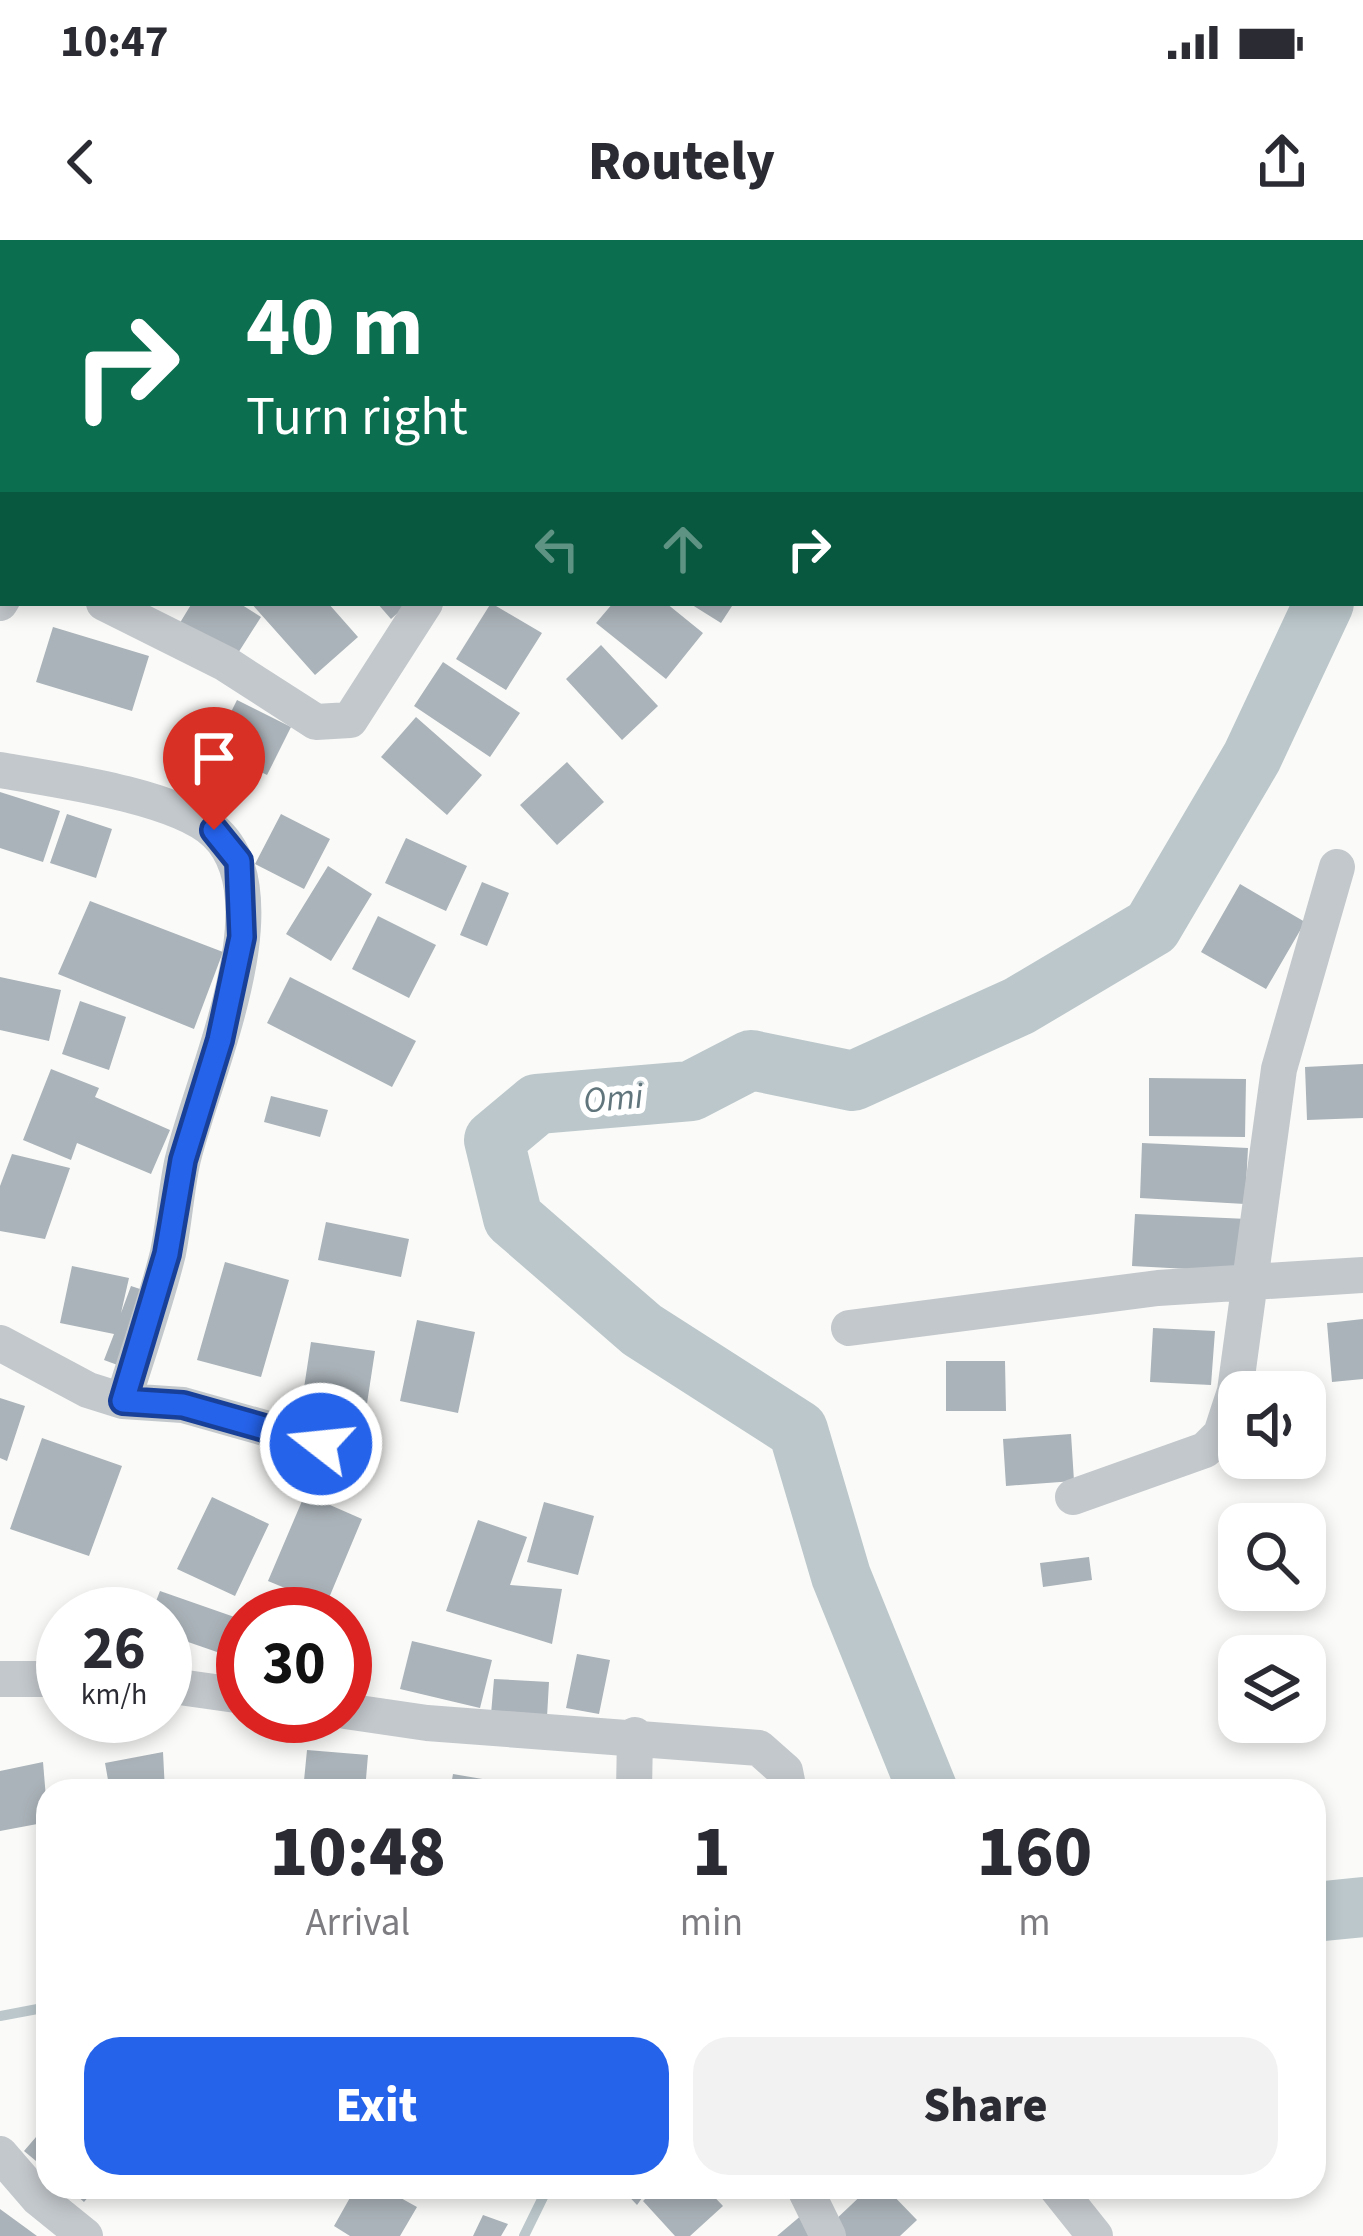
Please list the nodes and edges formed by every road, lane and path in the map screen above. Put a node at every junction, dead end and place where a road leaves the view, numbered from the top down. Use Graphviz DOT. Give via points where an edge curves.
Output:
graph roads {
  1 [pos="110,606"];
  2 [pos="423,606"];
  3 [pos="0,770"];
  4 [pos="1337,867"];
  5 [pos="1363,1275"];
  6 [pos="1252,1282"];
  7 [pos="849,1328"];
  8 [pos="0,1342"];
  9 [pos="123,1401"];
  10 [pos="321,1444"];
  11 [pos="1072,1496"];
  12 [pos="36,1678"];
  13 [pos="0,1679"];
  14 [pos="372,1715"];
  15 [pos="634,1735"];
  16 [pos="634,1779"];
  17 [pos="786,1779"];
  18 [pos="0,2154"];
  19 [pos="36,2196"];
  20 [pos="39,2199"];
  21 [pos="810,2199"];
  22 [pos="1066,2199"];
  23 [pos="86,2236"];
  24 [pos="827,2236"];
  25 [pos="1095,2236"];
  1 -- 2 [label="street" via="226,664 316,722 350,721"];
  3 -- 9 [label="street" via="119,790 214,830 239,861 242,937 220,1040"];
  4 -- 6 [label="street" via="1279,1069"];
  5 -- 6 [label="street"];
  6 -- 7 [label="street"];
  6 -- 11 [label="street" via="1221,1434 1204,1450"];
  8 -- 9 [label="street"];
  9 -- 10 [label="street" via="183,1405"];
  12 -- 13 [label="street"];
  14 -- 15 [label="street"];
  15 -- 16 [label="street"];
  15 -- 17 [label="street" via="759,1748"];
  18 -- 19 [label="street"];
  20 -- 23 [label="street"];
  21 -- 24 [label="street"];
  22 -- 25 [label="street"];
}
